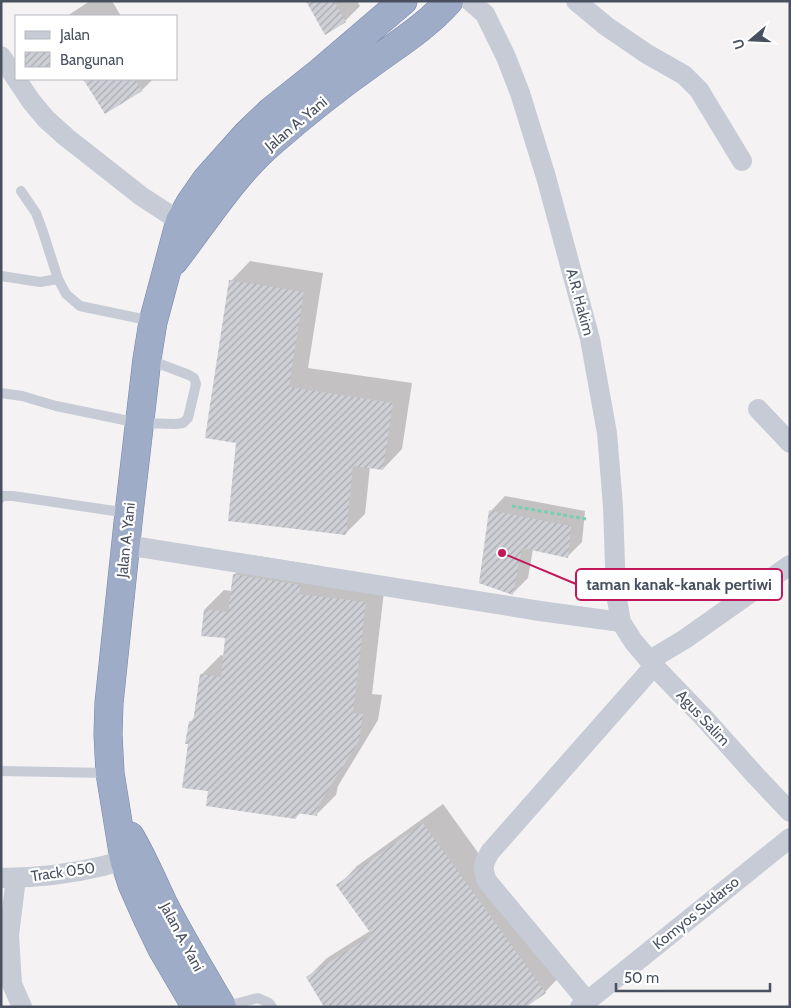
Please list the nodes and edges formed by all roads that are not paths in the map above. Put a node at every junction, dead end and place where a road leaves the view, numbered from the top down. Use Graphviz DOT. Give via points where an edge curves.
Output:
graph roads {
  1 [pos="403,1"];
  2 [pos="449,1"];
  3 [pos="470,1"];
  4 [pos="576,1"];
  5 [pos="1,56"];
  6 [pos="15,77"];
  7 [pos="17,80"];
  8 [pos="742,161"];
  9 [pos="21,191"];
  10 [pos="188,227"];
  11 [pos="1,276"];
  12 [pos="58,279"];
  13 [pos="153,322"];
  14 [pos="147,359"];
  15 [pos="1,393"];
  16 [pos="758,409"];
  17 [pos="139,423"];
  18 [pos="790,443"];
  19 [pos="1,498"];
  20 [pos="129,513"];
  21 [pos="126,545"];
  22 [pos="790,565"];
  23 [pos="621,622"];
  24 [pos="652,663"];
  25 [pos="1,772"];
  26 [pos="110,773"];
  27 [pos="790,812"];
  28 [pos="790,838"];
  29 [pos="132,857"];
  30 [pos="9,878"];
  31 [pos="583,1004"];
  32 [pos="22,1007"];
  33 [pos="196,1007"];
  34 [pos="222,1007"];
  35 [pos="272,1007"];
  1 -- 10 [label="highway, Jalan A. Yani" via="271,110 247,134 190,203"];
  2 -- 10 [label="highway, Jalan A. Yani" via="430,20 271,142 210,211"];
  3 -- 23 [label="street, A.R. Hakim" via="485,14 520,93 590,339 607,433 616,594"];
  4 -- 8 [label="street" via="606,26 684,75 699,90"];
  5 -- 6 [label="street"];
  7 -- 10 [label="street" via="46,120 141,196"];
  9 -- 12 [label="lane" via="36,213"];
  10 -- 13 [label="highway, Jalan A. Yani" via="167,270"];
  11 -- 12 [label="lane" via="40,282"];
  12 -- 13 [label="lane" via="66,294 80,306"];
  13 -- 14 [label="highway, Jalan A. Yani"];
  14 -- 17 [label="highway, Jalan A. Yani"];
  14 -- 17 [label="lane" via="189,375 196,384 188,418 183,422"];
  15 -- 17 [label="lane"];
  16 -- 18 [label="street"];
  17 -- 20 [label="highway, Jalan A. Yani"];
  19 -- 20 [label="lane" via="13,496"];
  20 -- 21 [label="highway, Jalan A. Yani"];
  21 -- 23 [label="street"];
  21 -- 26 [label="highway, Jalan A. Yani" via="110,703"];
  22 -- 24 [label="street"];
  23 -- 24 [label="street, Agus Salim"];
  24 -- 27 [label="street, Agus Salim"];
  24 -- 31 [label="street" via="484,862 483,872 487,881"];
  25 -- 26 [label="lane"];
  26 -- 29 [label="highway, Jalan A. Yani" via="117,813"];
  28 -- 31 [label="street, Komyos Sudarso"];
  29 -- 30 [label="street, Track 050" via="73,872"];
  29 -- 33 [label="highway, Jalan A. Yani" via="132,884 162,949"];
  29 -- 34 [label="highway, Jalan A. Yani"];
  30 -- 32 [label="street" via="12,984"];
  34 -- 35 [label="lane" via="258,998"];
}
